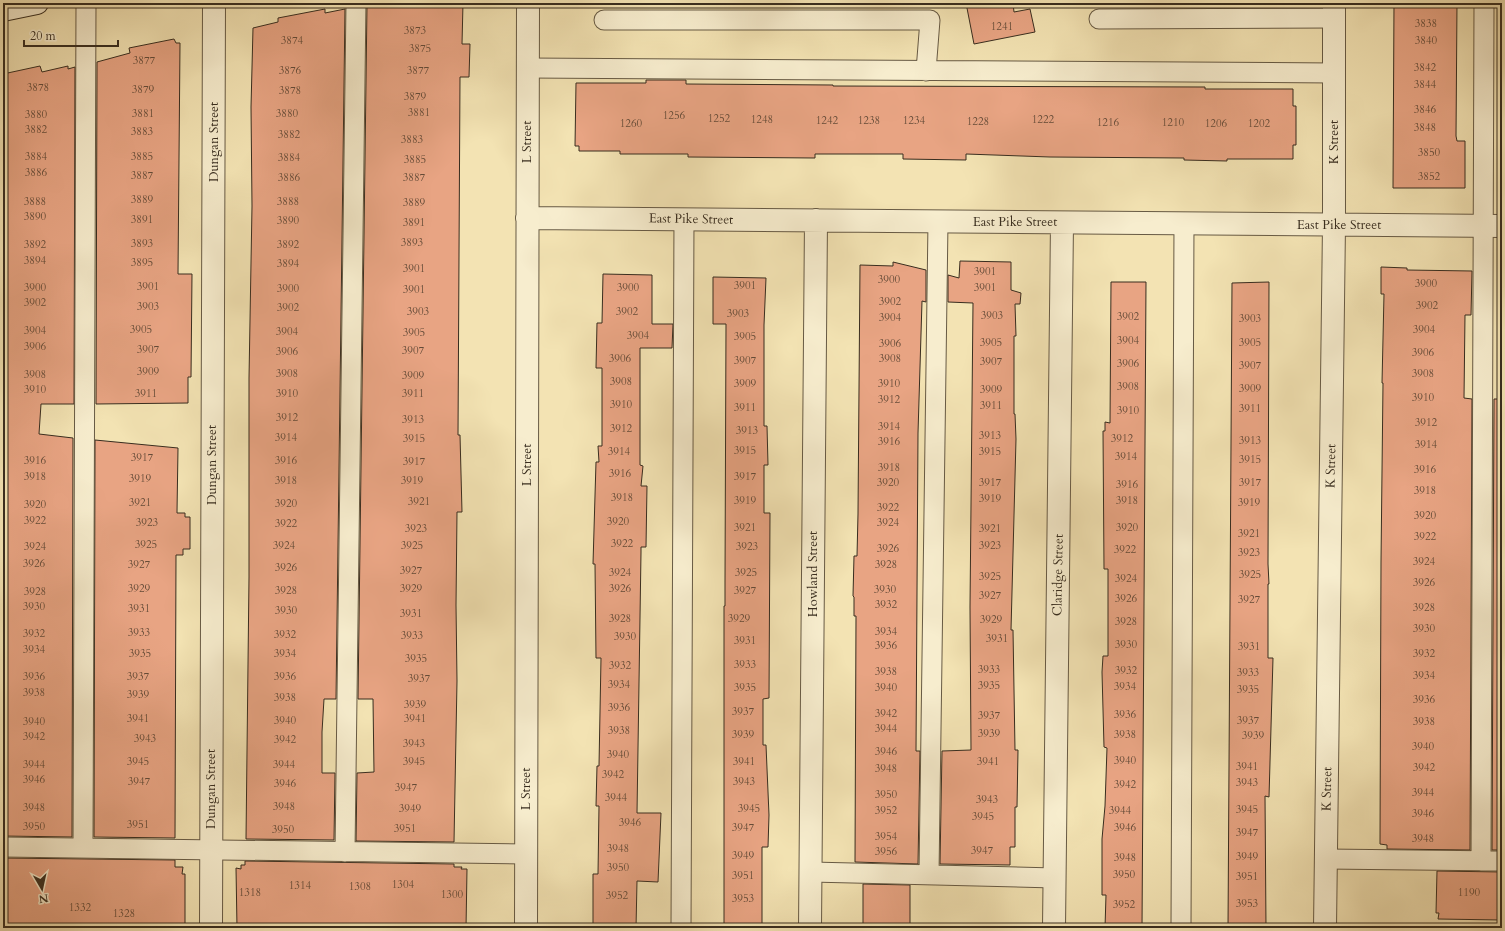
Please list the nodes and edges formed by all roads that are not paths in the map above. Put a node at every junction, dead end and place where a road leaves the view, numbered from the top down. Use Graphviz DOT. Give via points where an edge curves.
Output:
graph roads {
  1 [pos="37,3"];
  2 [pos="86,3"];
  3 [pos="214,3"];
  4 [pos="356,3"];
  5 [pos="528,3"];
  6 [pos="1484,3"];
  7 [pos="3,10"];
  8 [pos="1334,10"];
  9 [pos="1099,19"];
  10 [pos="604,20"];
  11 [pos="527,68"];
  12 [pos="926,70"];
  13 [pos="1334,73"];
  14 [pos="527,218"];
  15 [pos="684,219"];
  16 [pos="816,220"];
  17 [pos="938,222"];
  18 [pos="1062,223"];
  19 [pos="1184,224"];
  20 [pos="1334,225"];
  21 [pos="1493,226"];
  22 [pos="3,847"];
  23 [pos="83,848"];
  24 [pos="211,850"];
  25 [pos="345,852"];
  26 [pos="526,854"];
  27 [pos="1326,859"];
  28 [pos="1481,861"];
  29 [pos="1502,861"];
  30 [pos="811,872"];
  31 [pos="929,875"];
  32 [pos="1055,878"];
  33 [pos="210,928"];
  34 [pos="526,928"];
  35 [pos="681,928"];
  36 [pos="810,928"];
  37 [pos="1054,928"];
  38 [pos="1181,928"];
  39 [pos="1325,928"];
  1 -- 7 [label="street"];
  2 -- 23 [label="lane"];
  3 -- 24 [label="street, Dungan Street"];
  4 -- 25 [label="lane"];
  5 -- 11 [label="street, L Street"];
  6 -- 21 [label="lane"];
  8 -- 9 [label="lane"];
  8 -- 13 [label="street, K Street"];
  10 -- 12 [label="lane" via="930,20"];
  11 -- 12 [label="lane"];
  11 -- 14 [label="street, L Street"];
  12 -- 13 [label="lane"];
  13 -- 20 [label="street, K Street"];
  14 -- 15 [label="street, East Pike Street"];
  14 -- 26 [label="street, L Street"];
  15 -- 16 [label="street, East Pike Street"];
  15 -- 35 [label="lane"];
  16 -- 17 [label="street, East Pike Street"];
  16 -- 30 [label="street, Howland Street"];
  17 -- 18 [label="street, East Pike Street"];
  17 -- 31 [label="lane"];
  18 -- 19 [label="street, East Pike Street"];
  18 -- 32 [label="street, Claridge Street"];
  19 -- 20 [label="street, East Pike Street"];
  19 -- 38 [label="lane"];
  20 -- 21 [label="street, East Pike Street"];
  20 -- 27 [label="street, K Street"];
  21 -- 28 [label="lane"];
  22 -- 23 [label="lane"];
  23 -- 24 [label="lane"];
  24 -- 25 [label="lane"];
  24 -- 33 [label="street, Dungan Street"];
  25 -- 26 [label="lane"];
  26 -- 34 [label="street, L Street"];
  27 -- 28 [label="lane"];
  27 -- 39 [label="street, K Street"];
  28 -- 29 [label="lane"];
  30 -- 31 [label="lane"];
  30 -- 36 [label="street, Howland Street"];
  31 -- 32 [label="lane"];
  32 -- 37 [label="street, Claridge Street"];
}
